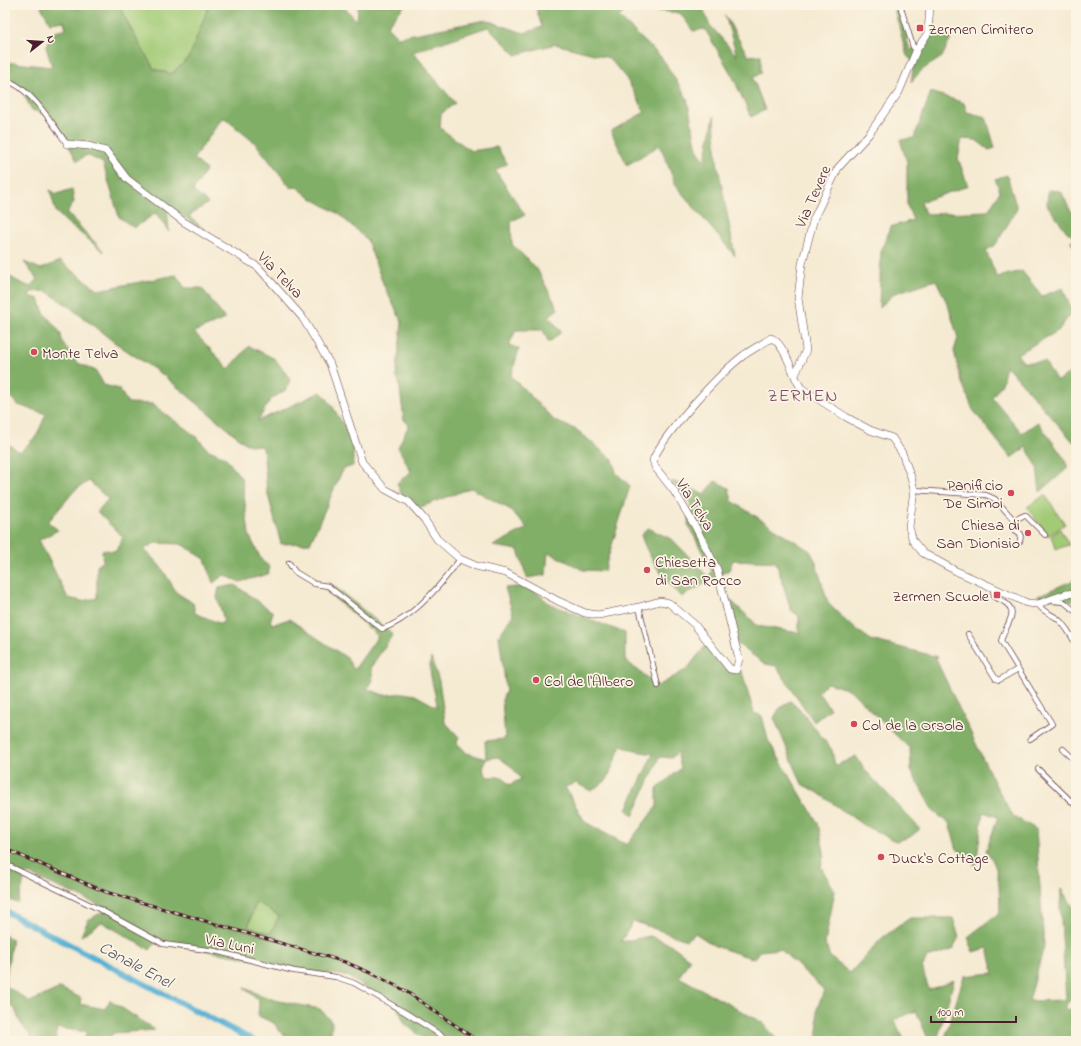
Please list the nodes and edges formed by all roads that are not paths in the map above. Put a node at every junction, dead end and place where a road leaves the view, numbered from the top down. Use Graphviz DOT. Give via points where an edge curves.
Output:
graph roads {
  1 [pos="900,5"];
  2 [pos="930,5"];
  3 [pos="916,50"];
  4 [pos="5,80"];
  5 [pos="67,144"];
  6 [pos="796,373"];
  7 [pos="914,490"];
  8 [pos="1014,520"];
  9 [pos="1044,535"];
  10 [pos="1020,541"];
  11 [pos="460,559"];
  12 [pos="289,563"];
  13 [pos="993,589"];
  14 [pos="1076,593"];
  15 [pos="1041,602"];
  16 [pos="639,607"];
  17 [pos="1076,612"];
  18 [pos="968,634"];
  19 [pos="1076,645"];
  20 [pos="1018,669"];
  21 [pos="658,686"];
  22 [pos="1030,739"];
  23 [pos="1063,749"];
  24 [pos="1076,761"];
  25 [pos="1038,769"];
  26 [pos="1076,806"];
  27 [pos="5,864"];
  28 [pos="450,1041"];
  1 -- 3 [label="street"];
  2 -- 3 [label="street, Via Tevere" via="928,33"];
  3 -- 6 [label="street, Via Tevere" via="893,102 869,134 838,168 814,218 802,264 798,298 806,350"];
  4 -- 5 [label="street, Via Telva" via="13,82 25,92"];
  5 -- 11 [label="street, Via Telva" via="106,151 127,179 184,222 258,267 302,317 330,364 362,462 385,489 409,502 437,539"];
  6 -- 7 [label="street" via="797,382 807,391 870,430 892,438 902,453"];
  6 -- 16 [label="street, Via Telva" via="771,338 746,354 699,399 666,439 653,460 655,467 674,491 695,526 717,569 739,659 736,670 730,669 694,624 669,603 660,601"];
  7 -- 8 [label="street" via="986,495 995,499"];
  7 -- 13 [label="street" via="909,527 913,541 923,553"];
  8 -- 9 [label="street" via="1025,515"];
  8 -- 10 [label="street" via="1016,530 1021,534"];
  11 -- 12 [label="street" via="408,616 382,629 328,586 315,584 295,572"];
  11 -- 16 [label="street, Via Telva" via="476,566 506,573 585,613 598,614"];
  13 -- 15 [label="street" via="1027,603"];
  13 -- 20 [label="street" via="994,597 1005,601 1012,609 1012,618 1001,641"];
  14 -- 15 [label="street"];
  15 -- 17 [label="street" via="1064,602"];
  15 -- 19 [label="street" via="1041,610 1057,618 1067,628"];
  16 -- 21 [label="street"];
  18 -- 20 [label="street" via="996,679 1006,678"];
  20 -- 22 [label="street" via="1052,724"];
  23 -- 24 [label="street"];
  25 -- 26 [label="street"];
  27 -- 28 [label="street, Via Luni" via="99,909 163,944 216,951 354,983"];
}
